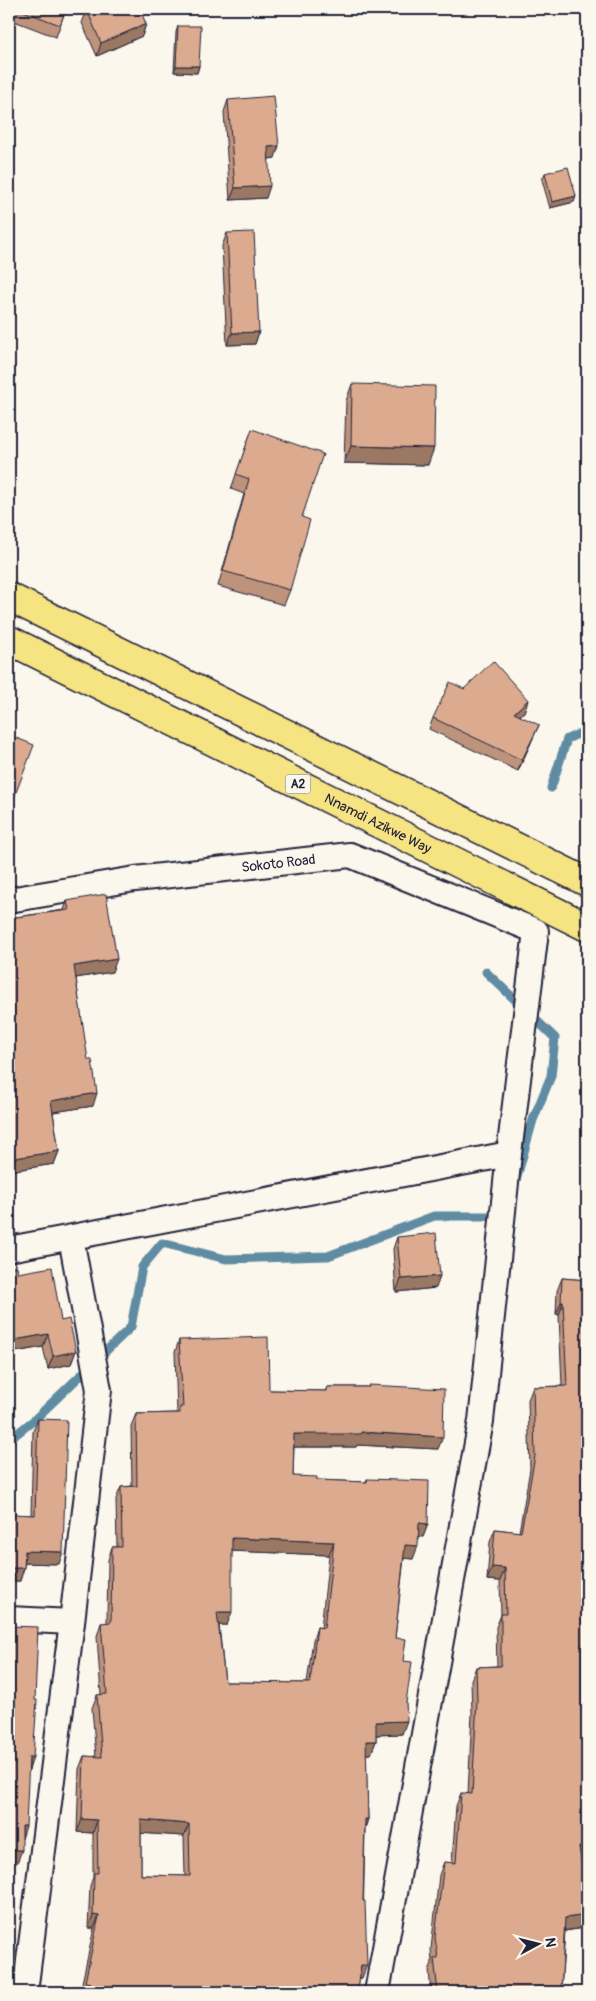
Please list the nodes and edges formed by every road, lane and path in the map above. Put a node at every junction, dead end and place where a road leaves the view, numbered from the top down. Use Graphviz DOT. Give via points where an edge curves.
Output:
graph roads {
  1 [pos="9,597"];
  2 [pos="9,640"];
  3 [pos="587,882"];
  4 [pos="9,900"];
  5 [pos="587,927"];
  6 [pos="509,1154"];
  7 [pos="70,1238"];
  8 [pos="9,1249"];
  9 [pos="9,1619"];
  10 [pos="72,1622"];
  11 [pos="25,1992"];
  12 [pos="377,1992"];
  1 -- 3 [label="highway"];
  2 -- 5 [label="highway, Nnamdi Azikwe Way / A2"];
  4 -- 6 [label="street, Sokoto Road" via="135,879 350,855 536,931"];
  6 -- 7 [label="street"];
  6 -- 12 [label="street" via="481,1421"];
  7 -- 8 [label="street"];
  7 -- 10 [label="street" via="99,1390"];
  9 -- 10 [label="street"];
  10 -- 11 [label="street"];
}
